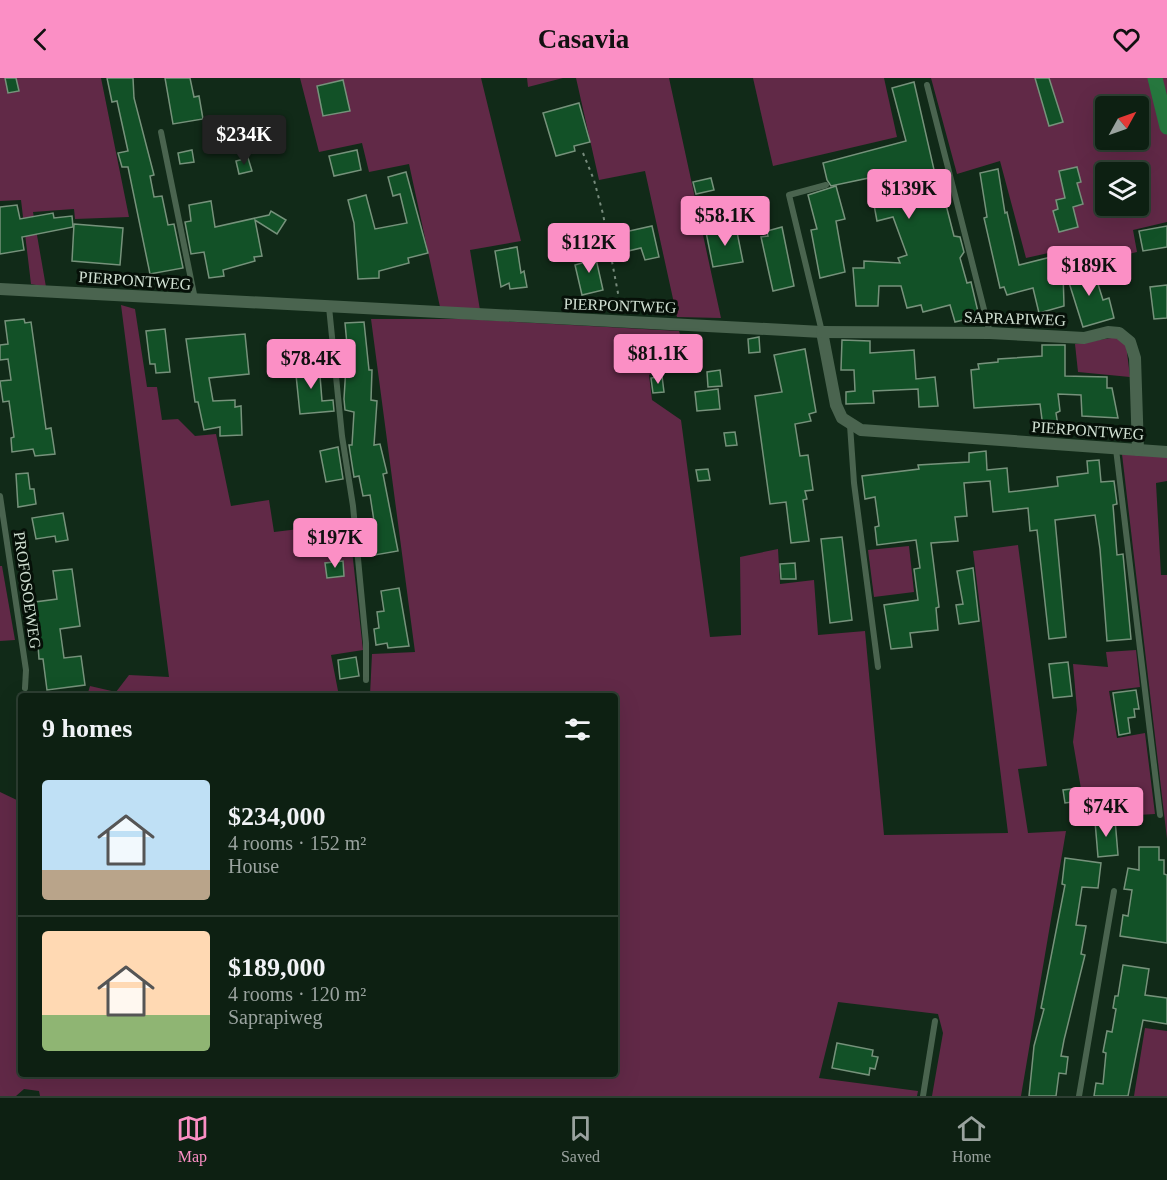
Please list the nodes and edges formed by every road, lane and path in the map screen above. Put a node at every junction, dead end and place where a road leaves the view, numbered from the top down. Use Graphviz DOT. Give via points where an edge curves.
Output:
graph roads {
  1 [pos="927,85"];
  2 [pos="161,132"];
  3 [pos="583,153"];
  4 [pos="826,185"];
  5 [pos="0,290"];
  6 [pos="195,301"];
  7 [pos="329,307"];
  8 [pos="620,321"];
  9 [pos="822,332"];
  10 [pos="990,333"];
  11 [pos="850,425"];
  12 [pos="1116,448"];
  13 [pos="1138,450"];
  14 [pos="1167,452"];
  15 [pos="0,496"];
  16 [pos="878,667"];
  17 [pos="366,680"];
  18 [pos="25,688"];
  19 [pos="1160,815"];
  20 [pos="1114,891"];
  21 [pos="935,1022"];
  22 [pos="922,1096"];
  23 [pos="1079,1096"];
  1 -- 10 [label="lane"];
  2 -- 6 [label="lane"];
  3 -- 8 [label="path" via="603,214 622,303"];
  4 -- 9 [label="lane" via="789,195"];
  5 -- 6 [label="street, PIERPONTWEG"];
  6 -- 7 [label="street, PIERPONTWEG"];
  7 -- 8 [label="street, PIERPONTWEG"];
  7 -- 17 [label="lane" via="354,517"];
  8 -- 9 [label="street, PIERPONTWEG"];
  9 -- 10 [label="street, SAPRAPIWEG"];
  9 -- 11 [label="street" via="836,405"];
  10 -- 13 [label="street, SAPRAPIWEG" via="1084,338 1108,332 1124,335 1135,358"];
  11 -- 12 [label="street, PIERPONTWEG" via="861,430"];
  11 -- 16 [label="lane"];
  12 -- 13 [label="street, PIERPONTWEG"];
  12 -- 19 [label="lane"];
  13 -- 14 [label="street, PIERPONTWEG"];
  15 -- 18 [label="lane, PROFOSOEWEG" via="26,670"];
  20 -- 23 [label="lane"];
  21 -- 22 [label="lane"];
}
